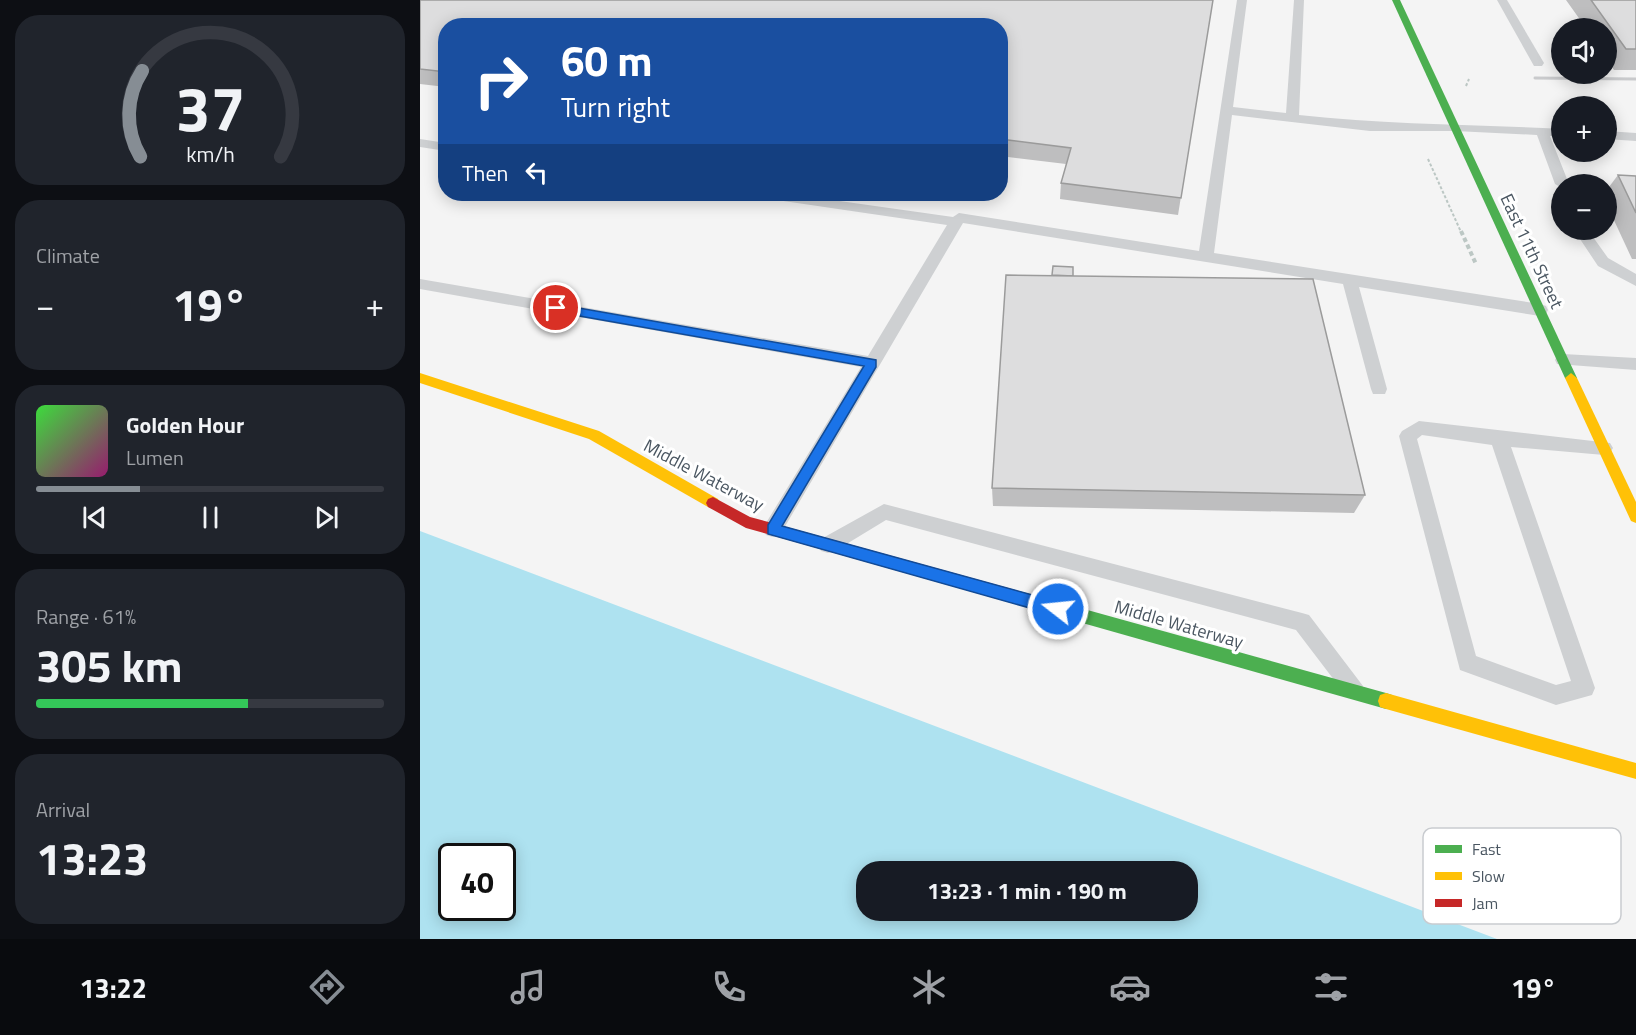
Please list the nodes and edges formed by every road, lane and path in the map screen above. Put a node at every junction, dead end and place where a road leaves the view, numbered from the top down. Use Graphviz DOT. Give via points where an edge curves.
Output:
graph roads {
  1 [pos="1242,0"];
  2 [pos="1299,0"];
  3 [pos="1396,0"];
  4 [pos="1502,0"];
  5 [pos="1538,63"];
  6 [pos="1227,110"];
  7 [pos="1293,118"];
  8 [pos="1455,127"];
  9 [pos="1542,132"];
  10 [pos="1551,132"];
  11 [pos="1617,136"];
  12 [pos="1636,137"];
  13 [pos="420,143"];
  14 [pos="438,146"];
  15 [pos="1428,159"];
  16 [pos="1558,174"];
  17 [pos="811,201"];
  18 [pos="956,222"];
  19 [pos="1588,240"];
  20 [pos="1206,257"];
  21 [pos="1476,264"];
  22 [pos="1350,280"];
  23 [pos="1636,281"];
  24 [pos="420,284"];
  25 [pos="1540,310"];
  26 [pos="1563,360"];
  27 [pos="872,363"];
  28 [pos="1636,364"];
  29 [pos="420,378"];
  30 [pos="1379,389"];
  31 [pos="1499,439"];
  32 [pos="1604,448"];
  33 [pos="1636,517"];
  34 [pos="773,529"];
  35 [pos="828,545"];
  36 [pos="1357,693"];
  37 [pos="1636,771"];
  1 -- 6 [label="lane"];
  2 -- 7 [label="lane"];
  3 -- 8 [label="street, East 11th Street"];
  4 -- 5 [label="lane"];
  6 -- 7 [label="lane"];
  6 -- 20 [label="lane"];
  7 -- 8 [label="lane" via="1370,127"];
  8 -- 9 [label="lane"];
  8 -- 25 [label="street, East 11th Street"];
  9 -- 10 [label="lane"];
  9 -- 16 [label="lane"];
  11 -- 12 [label="lane"];
  13 -- 14 [label="lane"];
  15 -- 21 [label="path"];
  17 -- 18 [label="lane"];
  18 -- 20 [label="lane" via="959,218"];
  18 -- 27 [label="lane"];
  19 -- 23 [label="lane" via="1603,262"];
  20 -- 22 [label="lane"];
  22 -- 25 [label="lane"];
  22 -- 30 [label="lane"];
  24 -- 27 [label="lane"];
  25 -- 26 [label="street, East 11th Street"];
  26 -- 28 [label="lane"];
  26 -- 32 [label="street, East 11th Street"];
  27 -- 34 [label="lane"];
  29 -- 34 [label="street, Middle Waterway" via="594,435 746,522"];
  31 -- 31 [label="lane" via="1569,643 1584,688 1556,694 1467,663 1408,436 1419,428"];
  31 -- 32 [label="lane"];
  32 -- 33 [label="street, East 11th Street"];
  34 -- 35 [label="street, Middle Waterway"];
  35 -- 36 [label="street, Middle Waterway"];
  35 -- 36 [label="lane" via="884,512 1302,622"];
  36 -- 37 [label="street, Middle Waterway"];
}
